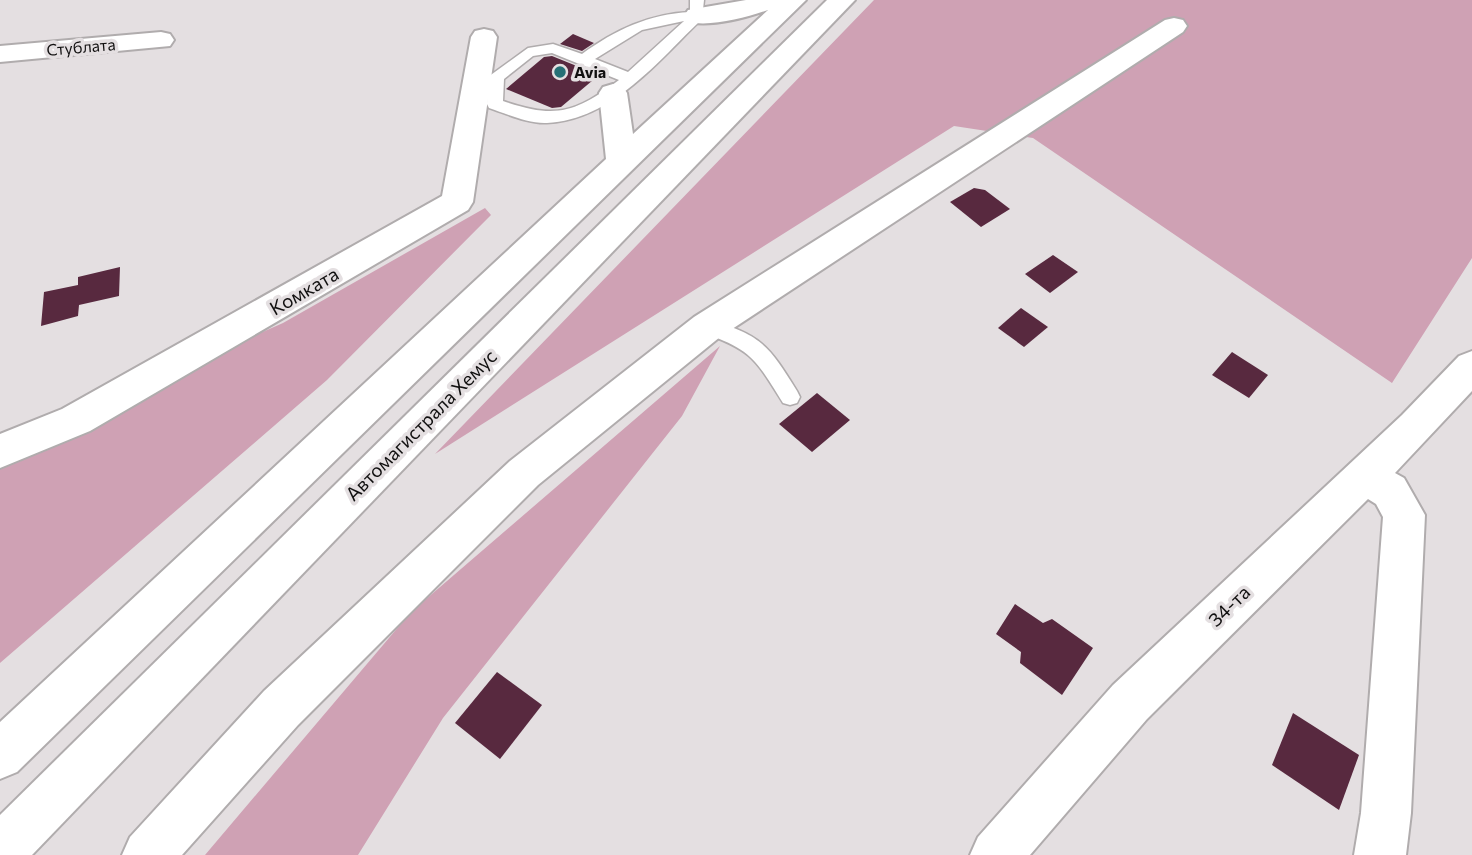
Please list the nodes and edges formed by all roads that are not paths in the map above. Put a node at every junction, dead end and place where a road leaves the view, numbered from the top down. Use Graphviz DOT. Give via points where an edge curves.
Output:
graph roads {
  1 [pos="771,0"];
  2 [pos="793,0"];
  3 [pos="842,0"];
  4 [pos="697,8"];
  5 [pos="1174,26"];
  6 [pos="484,37"];
  7 [pos="161,40"];
  8 [pos="0,54"];
  9 [pos="584,60"];
  10 [pos="621,86"];
  11 [pos="484,105"];
  12 [pos="622,162"];
  13 [pos="707,327"];
  14 [pos="1472,366"];
  15 [pos="790,397"];
  16 [pos="0,451"];
  17 [pos="1366,476"];
  18 [pos="0,755"];
  19 [pos="0,851"];
  20 [pos="148,855"];
  21 [pos="996,855"];
  22 [pos="1380,855"];
  1 -- 4 [label="main road" via="746,9"];
  2 -- 12 [label="main road"];
  3 -- 19 [label="main road, Автомагистрала Хемус"];
  4 -- 9 [label="lane" via="634,27"];
  4 -- 10 [label="lane"];
  5 -- 13 [label="main road"];
  6 -- 11 [label="main road, Комката"];
  7 -- 8 [label="main road, Стублата"];
  9 -- 10 [label="lane"];
  9 -- 11 [label="lane" via="553,48 528,52 496,77"];
  10 -- 11 [label="lane" via="566,116 545,118"];
  10 -- 12 [label="main road"];
  11 -- 16 [label="main road, Комката" via="457,202 76,420"];
  12 -- 18 [label="main road"];
  13 -- 15 [label="lane" via="739,335 758,346"];
  13 -- 20 [label="main road" via="524,473 281,708"];
  14 -- 17 [label="main road, 34-та"];
  17 -- 21 [label="main road, 34-та" via="1130,702"];
  17 -- 22 [label="main road" via="1390,491 1404,515"];
}
